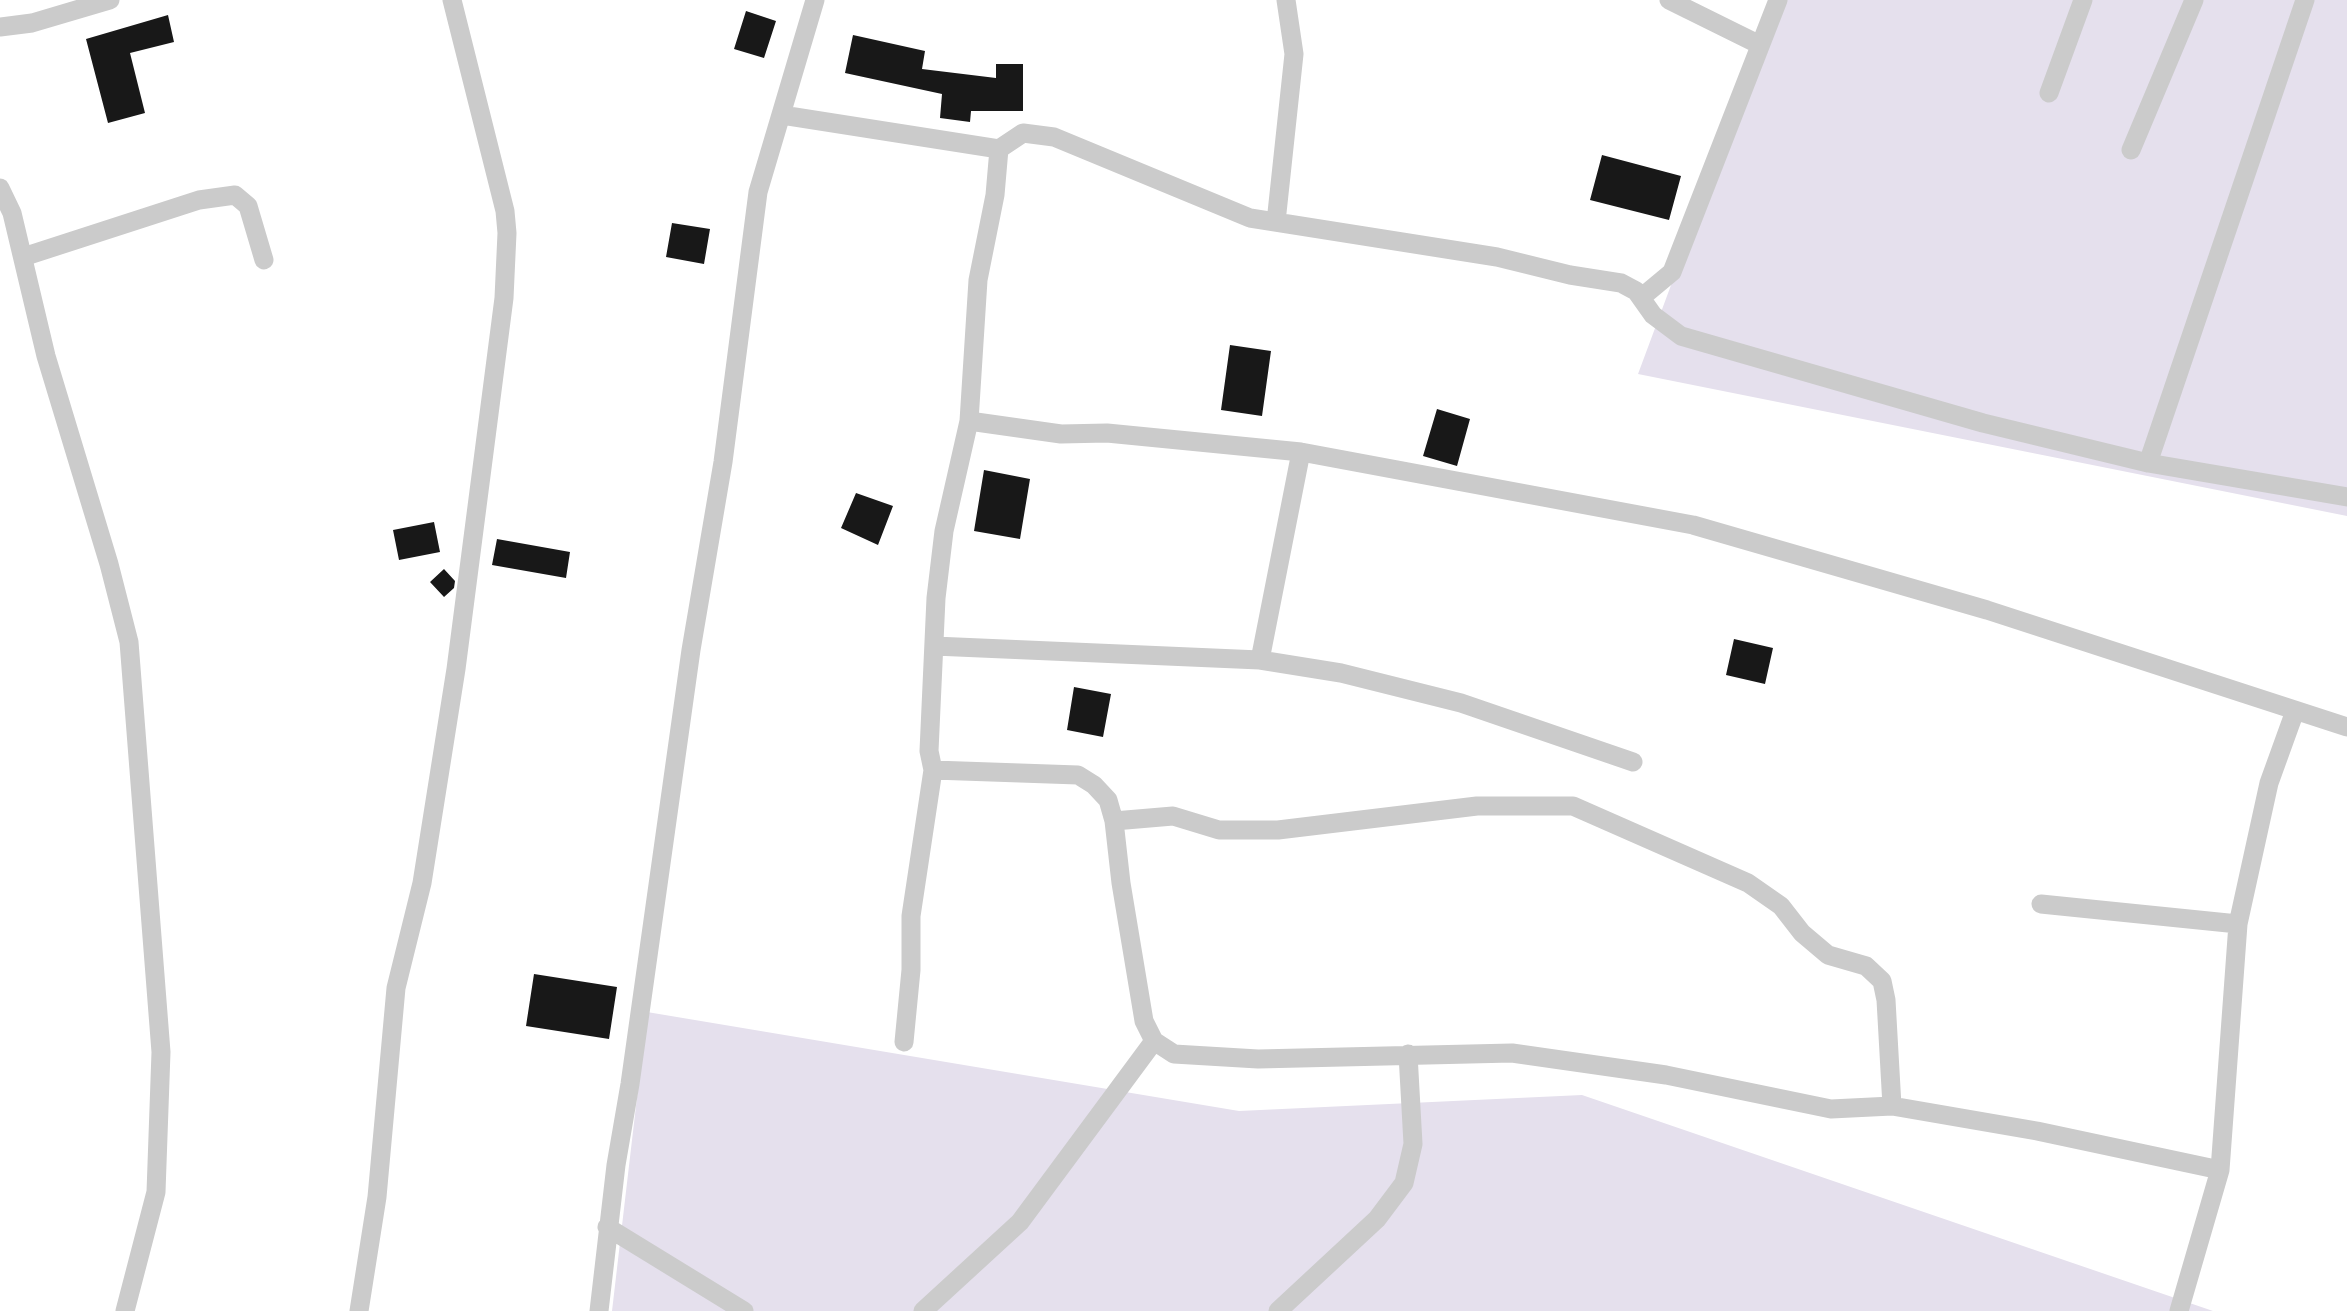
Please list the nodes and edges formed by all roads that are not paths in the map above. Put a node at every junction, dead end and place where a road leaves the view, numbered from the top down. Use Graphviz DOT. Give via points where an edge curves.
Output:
graph roads {
  1 [pos="110,0"];
  2 [pos="452,0"];
  3 [pos="815,0"];
  4 [pos="1286,0"];
  5 [pos="1669,0"];
  6 [pos="1778,0"];
  7 [pos="2083,0"];
  8 [pos="2194,0"];
  9 [pos="2305,0"];
  10 [pos="0,27"];
  11 [pos="1760,45"];
  12 [pos="2049,93"];
  13 [pos="782,115"];
  14 [pos="999,149"];
  15 [pos="2131,150"];
  16 [pos="0,188"];
  17 [pos="1276,222"];
  18 [pos="23,257"];
  19 [pos="264,260"];
  20 [pos="1642,298"];
  21 [pos="969,421"];
  22 [pos="1301,452"];
  23 [pos="2148,463"];
  24 [pos="2347,498"];
  25 [pos="934,646"];
  26 [pos="1260,660"];
  27 [pos="2295,712"];
  28 [pos="2347,727"];
  29 [pos="1633,762"];
  30 [pos="933,770"];
  31 [pos="1114,821"];
  32 [pos="2040,904"];
  33 [pos="2238,924"];
  34 [pos="1154,1041"];
  35 [pos="904,1042"];
  36 [pos="1408,1054"];
  37 [pos="1892,1106"];
  38 [pos="2220,1170"];
  39 [pos="607,1227"];
  40 [pos="125,1311"];
  41 [pos="359,1311"];
  42 [pos="598,1311"];
  43 [pos="744,1311"];
  44 [pos="923,1311"];
  45 [pos="1278,1311"];
  46 [pos="2179,1311"];
  1 -- 10 [label="street" via="32,23"];
  2 -- 41 [label="street" via="505,211 504,298 452,695 422,883 396,988 377,1197"];
  3 -- 13 [label="street"];
  4 -- 17 [label="street" via="1294,54"];
  5 -- 11 [label="street"];
  6 -- 11 [label="street"];
  7 -- 12 [label="street"];
  8 -- 15 [label="street"];
  9 -- 23 [label="street"];
  11 -- 20 [label="street" via="1672,272"];
  13 -- 14 [label="street"];
  13 -- 39 [label="street" via="758,192 723,462"];
  14 -- 17 [label="street" via="1023,133 1054,137 1250,218"];
  14 -- 21 [label="street" via="978,280"];
  16 -- 18 [label="street"];
  17 -- 20 [label="street" via="1603,279 1620,283"];
  18 -- 19 [label="street" via="199,200 235,195 248,206"];
  18 -- 40 [label="street" via="46,356 129,642 161,1052 156,1192"];
  20 -- 23 [label="street" via="1653,315 1681,336 1983,423"];
  21 -- 22 [label="street" via="1060,434 1107,433"];
  21 -- 25 [label="street" via="944,531"];
  22 -- 26 [label="street"];
  22 -- 27 [label="street" via="1693,525 1987,610"];
  23 -- 24 [label="street"];
  25 -- 26 [label="street"];
  25 -- 30 [label="street" via="929,751"];
  26 -- 29 [label="street" via="1342,673 1461,703"];
  27 -- 28 [label="street"];
  27 -- 33 [label="street" via="2269,783"];
  30 -- 31 [label="street" via="1078,775 1108,800"];
  30 -- 35 [label="street" via="911,916"];
  31 -- 34 [label="street" via="1144,1021"];
  31 -- 37 [label="street" via="1173,816 1219,830 1278,830 1477,806 1573,806 1748,883 1781,906 1801,933 1828,955 1866,966 1882,981"];
  32 -- 33 [label="street"];
  33 -- 38 [label="street"];
  34 -- 36 [label="street" via="1174,1054 1258,1059"];
  34 -- 44 [label="street" via="1020,1222"];
  36 -- 37 [label="street" via="1512,1052 1666,1075 1831,1109"];
  36 -- 45 [label="street" via="1413,1144 1404,1183 1367,1229"];
  37 -- 38 [label="street"];
  38 -- 46 [label="street"];
  39 -- 42 [label="street"];
  39 -- 43 [label="street"];
}
